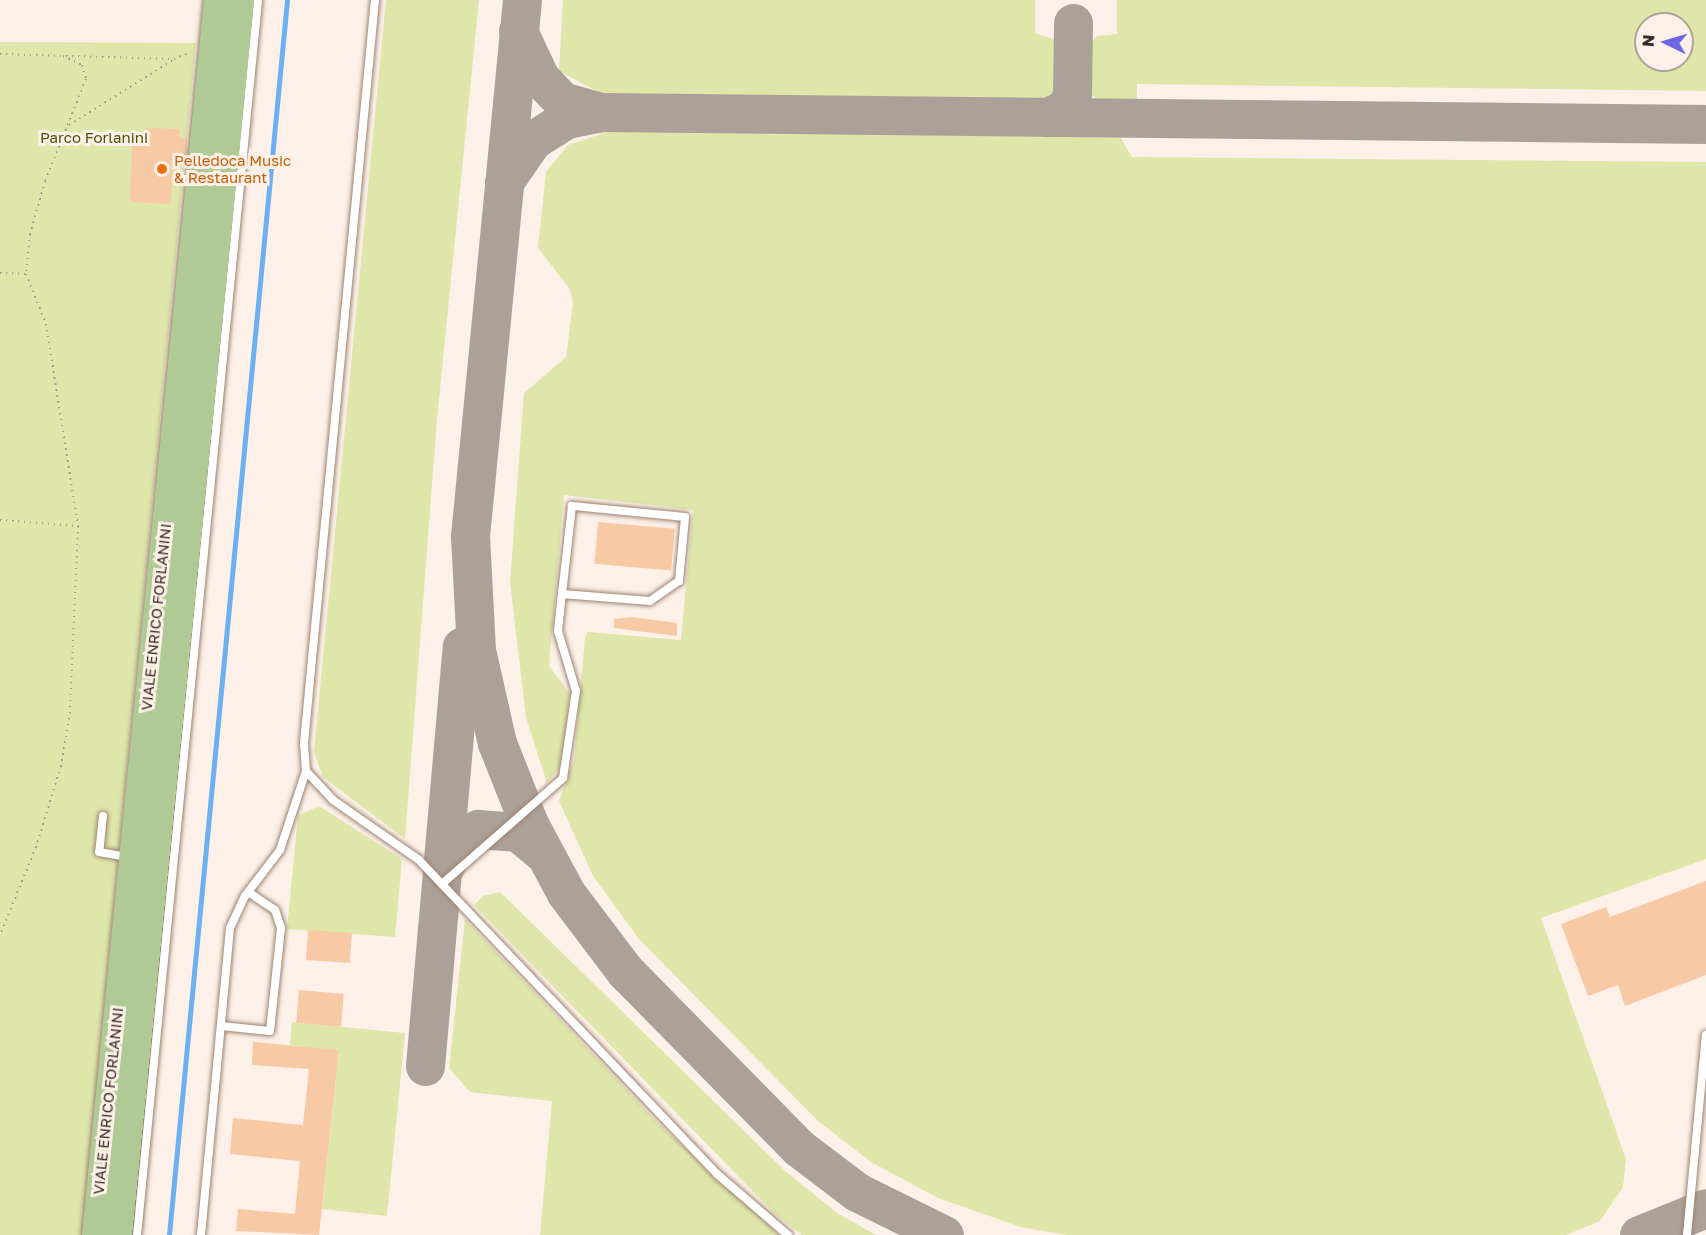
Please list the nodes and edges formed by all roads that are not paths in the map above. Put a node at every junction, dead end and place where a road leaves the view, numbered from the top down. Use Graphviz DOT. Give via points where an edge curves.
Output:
graph roads {
  1 [pos="208,0"];
  2 [pos="217,0"];
  3 [pos="241,0"];
  4 [pos="258,0"];
  5 [pos="375,0"];
  6 [pos="206,43"];
  7 [pos="562,594"];
  8 [pos="306,771"];
  9 [pos="103,816"];
  10 [pos="132,858"];
  11 [pos="442,884"];
  12 [pos="248,892"];
  13 [pos="221,1026"];
  14 [pos="1706,1035"];
  15 [pos="95,1235"];
  16 [pos="119,1235"];
  17 [pos="137,1235"];
  18 [pos="201,1235"];
  19 [pos="788,1235"];
  20 [pos="1687,1235"];
  1 -- 6 [label="lane"];
  2 -- 6 [label="main road, VIALE ENRICO FORLANINI"];
  3 -- 16 [label="main road, VIALE ENRICO FORLANINI"];
  4 -- 17 [label="lane"];
  5 -- 8 [label="lane" via="304,743"];
  6 -- 10 [label="main road, VIALE ENRICO FORLANINI"];
  7 -- 7 [label="lane" via="650,601 679,581 685,517 572,506"];
  7 -- 11 [label="lane" via="558,631 576,691 564,778"];
  8 -- 11 [label="lane" via="333,800 419,860"];
  8 -- 12 [label="lane" via="280,850"];
  9 -- 10 [label="lane" via="99,852"];
  10 -- 15 [label="main road, VIALE ENRICO FORLANINI"];
  11 -- 19 [label="lane" via="717,1174"];
  12 -- 13 [label="lane" via="231,928"];
  12 -- 13 [label="lane" via="275,910 281,928 270,1030"];
  13 -- 18 [label="lane"];
  14 -- 20 [label="lane"];
}
